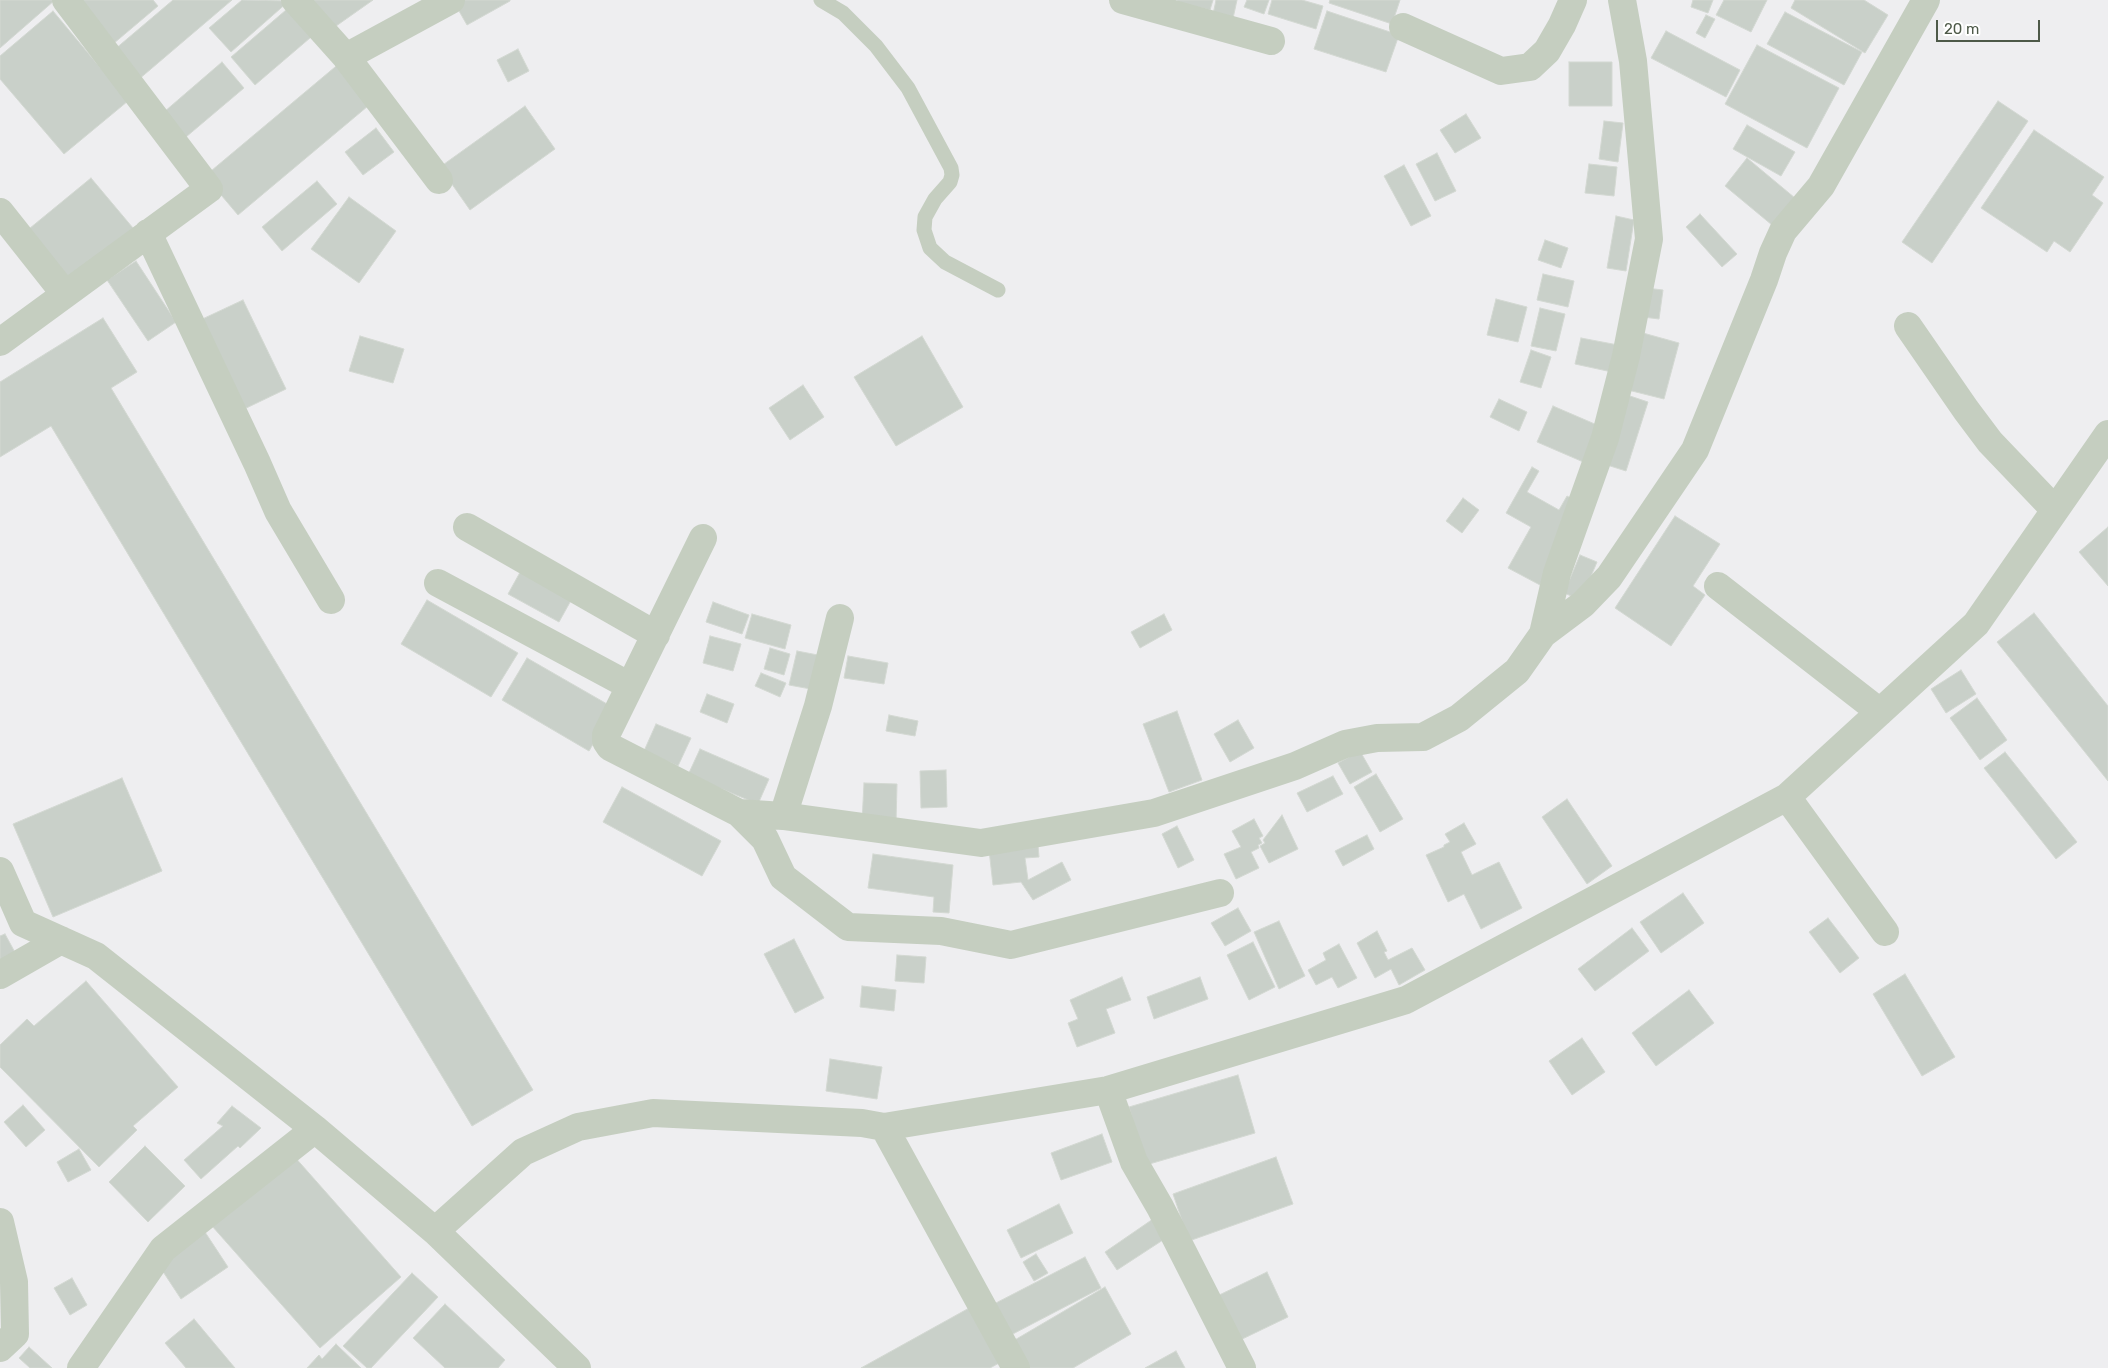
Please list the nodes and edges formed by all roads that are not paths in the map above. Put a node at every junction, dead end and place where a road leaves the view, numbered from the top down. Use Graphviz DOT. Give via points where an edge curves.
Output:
graph roads {
  1 [pos="66,0"];
  2 [pos="295,0"];
  3 [pos="451,0"];
  4 [pos="821,0"];
  5 [pos="1123,0"];
  6 [pos="1573,0"];
  7 [pos="1622,0"];
  8 [pos="1926,0"];
  9 [pos="1403,27"];
  10 [pos="1271,41"];
  11 [pos="346,57"];
  12 [pos="439,180"];
  13 [pos="0,212"];
  14 [pos="148,233"];
  15 [pos="998,290"];
  16 [pos="65,294"];
  17 [pos="1908,326"];
  18 [pos="0,342"];
  19 [pos="2108,434"];
  20 [pos="2055,510"];
  21 [pos="467,527"];
  22 [pos="703,538"];
  23 [pos="438,583"];
  24 [pos="1718,586"];
  25 [pos="331,600"];
  26 [pos="840,618"];
  27 [pos="1544,634"];
  28 [pos="656,635"];
  29 [pos="630,686"];
  30 [pos="1880,712"];
  31 [pos="1787,797"];
  32 [pos="740,813"];
  33 [pos="783,816"];
  34 [pos="0,871"];
  35 [pos="1220,893"];
  36 [pos="1885,932"];
  37 [pos="60,940"];
  38 [pos="0,975"];
  39 [pos="1108,1090"];
  40 [pos="884,1127"];
  41 [pos="315,1129"];
  42 [pos="0,1222"];
  43 [pos="435,1231"];
  44 [pos="0,1348"];
  45 [pos="81,1368"];
  46 [pos="577,1368"];
  47 [pos="1016,1368"];
  48 [pos="1242,1368"];
  1 -- 14 [label="street" via="209,189"];
  2 -- 11 [label="street"];
  3 -- 11 [label="street"];
  4 -- 15 [label="lane" via="843,13 881,53 908,88 951,168 950,182 925,217 924,230 930,248 945,262"];
  5 -- 10 [label="street"];
  6 -- 9 [label="street" via="1547,51 1530,67 1501,72"];
  7 -- 27 [label="street" via="1633,61 1649,239 1626,356 1605,438 1557,573"];
  8 -- 27 [label="street" via="1821,186 1783,232 1695,450 1609,577 1583,604"];
  11 -- 12 [label="street"];
  13 -- 16 [label="street"];
  14 -- 16 [label="street"];
  14 -- 25 [label="street" via="278,511"];
  16 -- 18 [label="street"];
  17 -- 20 [label="street" via="1990,442"];
  19 -- 20 [label="street"];
  20 -- 30 [label="street" via="1976,624"];
  21 -- 28 [label="street"];
  22 -- 28 [label="street"];
  23 -- 29 [label="street"];
  24 -- 30 [label="street"];
  26 -- 33 [label="street" via="818,706"];
  27 -- 33 [label="street" via="1517,671 1459,718 1423,737 1377,738 1345,744 1295,766 1154,813 981,843"];
  28 -- 29 [label="street"];
  29 -- 32 [label="street" via="606,736 610,747"];
  30 -- 31 [label="street"];
  31 -- 36 [label="street"];
  31 -- 39 [label="street" via="1406,1000"];
  32 -- 33 [label="street"];
  32 -- 35 [label="street" via="765,839 783,877 848,927 942,931 1011,945"];
  34 -- 37 [label="street" via="23,923"];
  37 -- 38 [label="street"];
  37 -- 41 [label="street" via="96,956"];
  39 -- 40 [label="street"];
  39 -- 48 [label="street" via="1134,1162"];
  40 -- 43 [label="street" via="862,1123 653,1113 578,1126 523,1152"];
  40 -- 47 [label="street"];
  41 -- 43 [label="street"];
  41 -- 45 [label="street" via="163,1249"];
  42 -- 44 [label="street" via="14,1282 15,1334"];
  43 -- 46 [label="street"];
}
